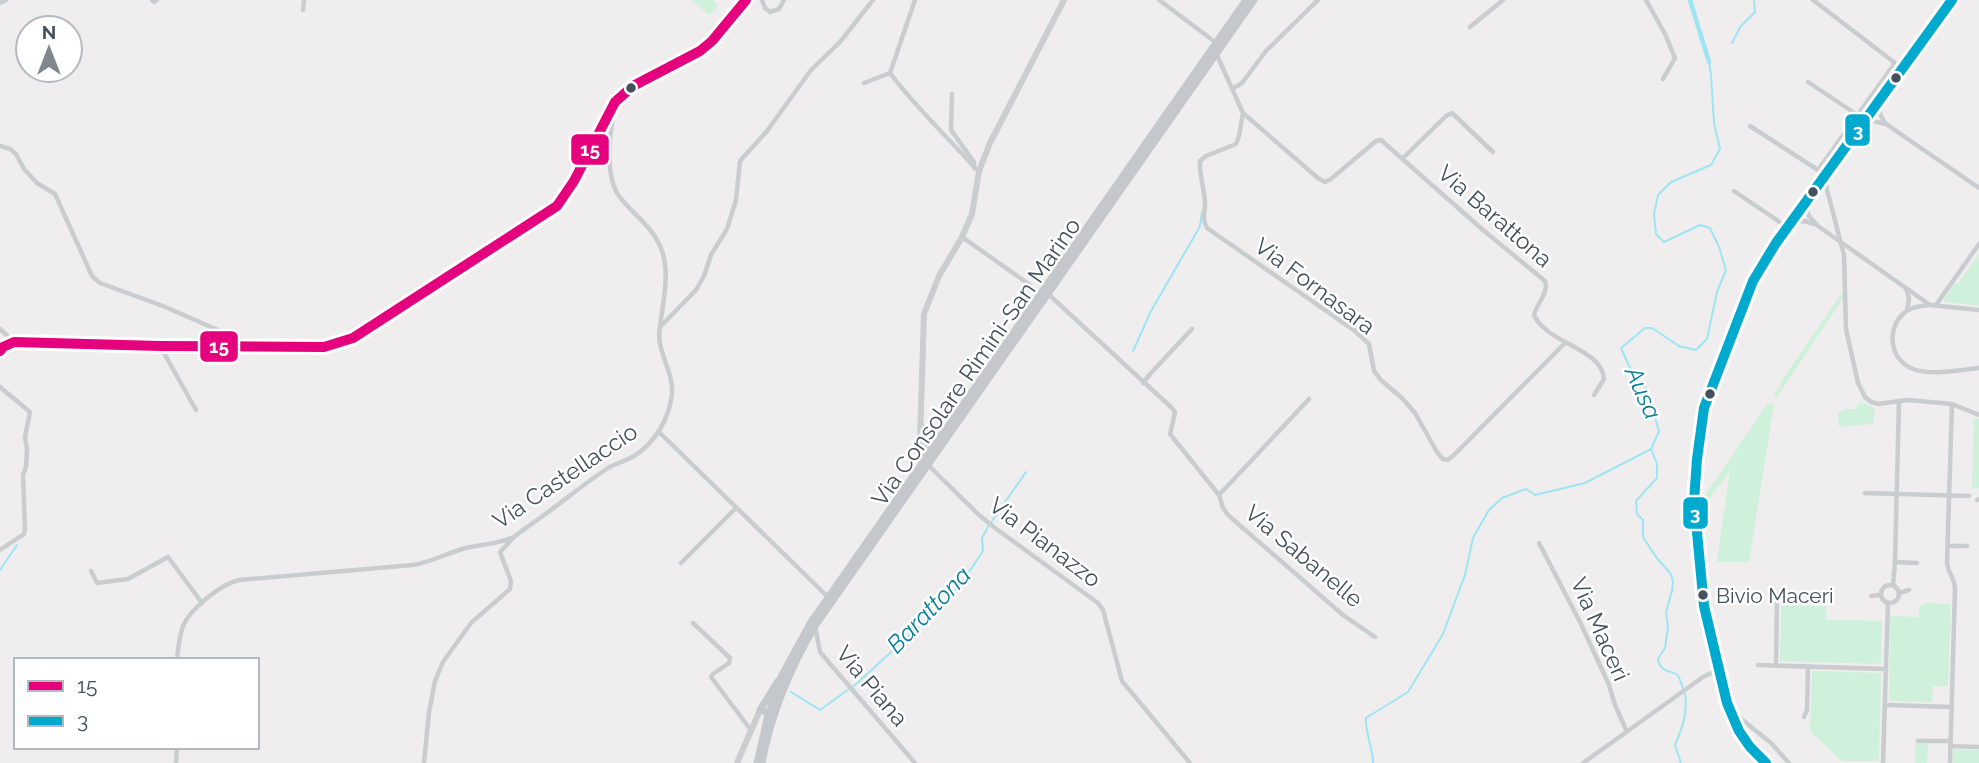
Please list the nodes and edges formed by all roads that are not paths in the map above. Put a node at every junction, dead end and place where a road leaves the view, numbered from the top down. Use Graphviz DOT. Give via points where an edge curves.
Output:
graph roads {
  1 [pos="6,0"];
  2 [pos="304,0"];
  3 [pos="746,0"];
  4 [pos="762,0"];
  5 [pos="784,0"];
  6 [pos="915,0"];
  7 [pos="1064,0"];
  8 [pos="1159,0"];
  9 [pos="1246,0"];
  10 [pos="1254,0"];
  11 [pos="1318,0"];
  12 [pos="1503,0"];
  13 [pos="1646,0"];
  14 [pos="1813,0"];
  15 [pos="1952,0"];
  16 [pos="870,1"];
  17 [pos="0,3"];
  18 [pos="303,10"];
  19 [pos="1470,27"];
  20 [pos="1215,42"];
  21 [pos="1216,53"];
  22 [pos="890,73"];
  23 [pos="1663,79"];
  24 [pos="1808,82"];
  25 [pos="864,83"];
  26 [pos="1232,89"];
  27 [pos="952,94"];
  28 [pos="620,98"];
  29 [pos="1878,102"];
  30 [pos="1871,112"];
  31 [pos="1243,113"];
  32 [pos="1857,115"];
  33 [pos="1879,119"];
  34 [pos="1864,121"];
  35 [pos="1751,126"];
  36 [pos="0,146"];
  37 [pos="1493,152"];
  38 [pos="1403,158"];
  39 [pos="977,169"];
  40 [pos="1823,177"];
  41 [pos="1979,188"];
  42 [pos="1734,191"];
  43 [pos="1804,202"];
  44 [pos="1798,211"];
  45 [pos="1808,215"];
  46 [pos="1807,222"];
  47 [pos="1789,225"];
  48 [pos="1818,226"];
  49 [pos="962,237"];
  50 [pos="1840,242"];
  51 [pos="1979,244"];
  52 [pos="1030,285"];
  53 [pos="1906,287"];
  54 [pos="1047,293"];
  55 [pos="1933,305"];
  56 [pos="1979,310"];
  57 [pos="1907,311"];
  58 [pos="660,327"];
  59 [pos="1192,328"];
  60 [pos="0,329"];
  61 [pos="14,342"];
  62 [pos="1565,343"];
  63 [pos="160,346"];
  64 [pos="254,346"];
  65 [pos="0,352"];
  66 [pos="1979,368"];
  67 [pos="1143,383"];
  68 [pos="0,387"];
  69 [pos="1594,395"];
  70 [pos="1309,399"];
  71 [pos="1899,401"];
  72 [pos="1952,404"];
  73 [pos="196,410"];
  74 [pos="1979,415"];
  75 [pos="921,421"];
  76 [pos="924,431"];
  77 [pos="659,432"];
  78 [pos="943,432"];
  79 [pos="926,461"];
  80 [pos="1866,493"];
  81 [pos="1897,494"];
  82 [pos="1219,495"];
  83 [pos="1949,496"];
  84 [pos="1969,496"];
  85 [pos="736,508"];
  86 [pos="514,537"];
  87 [pos="1539,542"];
  88 [pos="1948,546"];
  89 [pos="1967,547"];
  90 [pos="0,550"];
  91 [pos="1895,562"];
  92 [pos="1917,563"];
  93 [pos="681,564"];
  94 [pos="91,571"];
  95 [pos="1893,585"];
  96 [pos="1909,590"];
  97 [pos="1899,593"];
  98 [pos="1777,594"];
  99 [pos="1880,595"];
  100 [pos="1871,596"];
  101 [pos="828,597"];
  102 [pos="202,603"];
  103 [pos="1888,603"];
  104 [pos="693,623"];
  105 [pos="815,626"];
  106 [pos="1375,637"];
  107 [pos="177,658"];
  108 [pos="1758,665"];
  109 [pos="1776,666"];
  110 [pos="1808,667"];
  111 [pos="1886,669"];
  112 [pos="1718,670"];
  113 [pos="1885,705"];
  114 [pos="1952,707"];
  115 [pos="1730,710"];
  116 [pos="764,712"];
  117 [pos="1804,717"];
  118 [pos="750,729"];
  119 [pos="1627,732"];
  120 [pos="1918,741"];
  121 [pos="1950,743"];
  122 [pos="1979,747"];
  123 [pos="424,763"];
  124 [pos="737,763"];
  125 [pos="757,763"];
  126 [pos="762,763"];
  127 [pos="915,763"];
  128 [pos="1190,763"];
  129 [pos="1583,763"];
  130 [pos="1766,763"];
  131 [pos="1789,763"];
  132 [pos="1883,763"];
  133 [pos="1950,763"];
  1 -- 17 [label="street"];
  2 -- 18 [label="street"];
  3 -- 28 [label="street" via="700,51 633,86"];
  4 -- 5 [label="street" via="770,12 779,9"];
  6 -- 22 [label="street"];
  7 -- 39 [label="street"];
  8 -- 20 [label="street"];
  9 -- 20 [label="main road, Via Consolare Rimini-San Marino"];
  10 -- 21 [label="main road, Via Consolare Rimini-San Marino"];
  11 -- 26 [label="street"];
  12 -- 19 [label="street"];
  13 -- 23 [label="street" via="1675,58"];
  14 -- 32 [label="street" via="1895,62"];
  15 -- 29 [label="street"];
  16 -- 58 [label="street" via="740,160 727,229 696,290"];
  20 -- 21 [label="street, Via Barattona"];
  20 -- 78 [label="main road, Via Consolare Rimini-San Marino"];
  21 -- 26 [label="street, Via Barattona"];
  21 -- 54 [label="main road, Via Consolare Rimini-San Marino"];
  22 -- 25 [label="street"];
  22 -- 39 [label="street"];
  24 -- 32 [label="street"];
  26 -- 31 [label="street, Via Barattona"];
  27 -- 39 [label="street" via="951,131"];
  28 -- 58 [label="street, Via Castellaccio" via="613,118 610,168 619,196 655,235 662,251"];
  28 -- 64 [label="street" via="566,194 530,224 353,338 324,347"];
  29 -- 30 [label="street"];
  29 -- 33 [label="street"];
  30 -- 33 [label="street"];
  30 -- 34 [label="street"];
  31 -- 38 [label="street, Via Barattona" via="1325,182 1376,141 1381,140"];
  31 -- 62 [label="street, Via Fornasara" via="1236,144 1200,161 1204,223 1369,344 1374,371 1415,413 1443,459 1454,455"];
  32 -- 34 [label="street"];
  32 -- 35 [label="street" via="1818,170"];
  33 -- 34 [label="street"];
  33 -- 41 [label="street"];
  34 -- 40 [label="street"];
  36 -- 64 [label="street" via="16,154 24,170 55,194 92,276 100,283"];
  37 -- 38 [label="street, Via Barattona" via="1452,113"];
  38 -- 62 [label="street, Via Barattona" via="1545,281 1534,315"];
  39 -- 49 [label="street" via="972,215"];
  40 -- 43 [label="street"];
  40 -- 50 [label="street"];
  42 -- 47 [label="street"];
  43 -- 44 [label="street"];
  43 -- 45 [label="street"];
  44 -- 45 [label="street"];
  44 -- 46 [label="street"];
  44 -- 47 [label="street"];
  45 -- 48 [label="street"];
  46 -- 47 [label="street"];
  46 -- 48 [label="street"];
  47 -- 112 [label="street" via="1753,281 1704,408 1694,502 1704,606"];
  48 -- 50 [label="street"];
  49 -- 52 [label="street, Via Consolare Rimini-San Marino"];
  49 -- 75 [label="street" via="924,314"];
  50 -- 53 [label="street"];
  50 -- 71 [label="street" via="1846,329 1861,389 1871,402"];
  51 -- 55 [label="street"];
  53 -- 55 [label="street"];
  53 -- 57 [label="street"];
  54 -- 67 [label="street, Via Sabanelle"];
  54 -- 79 [label="main road, Via Consolare Rimini-San Marino"];
  55 -- 56 [label="street"];
  55 -- 57 [label="street"];
  57 -- 66 [label="street" via="1893,332 1896,355 1904,365 1931,372"];
  58 -- 77 [label="street, Via Castellaccio" via="659,344 672,392"];
  59 -- 67 [label="street"];
  60 -- 61 [label="street"];
  61 -- 63 [label="street"];
  61 -- 65 [label="street"];
  62 -- 69 [label="street, Via Barattona" via="1600,365 1604,379"];
  63 -- 64 [label="street"];
  63 -- 73 [label="street"];
  67 -- 82 [label="street, Via Sabanelle" via="1172,408 1170,434"];
  68 -- 90 [label="street" via="31,416 24,437 26,530"];
  70 -- 82 [label="street, Via Sabanelle"];
  71 -- 72 [label="street"];
  71 -- 81 [label="street"];
  72 -- 74 [label="street"];
  72 -- 83 [label="street"];
  75 -- 76 [label="street"];
  75 -- 79 [label="street" via="920,451"];
  76 -- 78 [label="street" via="935,437"];
  76 -- 79 [label="street"];
  77 -- 85 [label="street"];
  77 -- 86 [label="street, Via Castellaccio" via="635,455 606,469"];
  78 -- 79 [label="main road, Via Consolare Rimini-San Marino"];
  79 -- 101 [label="main road, Via Consolare Rimini-San Marino"];
  79 -- 105 [label="main road, Via Consolare Rimini-San Marino"];
  79 -- 128 [label="street, Via Pianazzo" via="979,515 1098,603 1122,681"];
  80 -- 81 [label="street"];
  81 -- 83 [label="street"];
  81 -- 91 [label="street"];
  82 -- 106 [label="street, Via Sabanelle" via="1228,515 1343,615"];
  83 -- 84 [label="street"];
  83 -- 88 [label="street"];
  85 -- 93 [label="street"];
  85 -- 101 [label="street"];
  86 -- 102 [label="street, Via Castellaccio" via="420,564 230,582"];
  86 -- 123 [label="street" via="500,552 510,589 471,623 435,681"];
  87 -- 119 [label="street, Via Maceri" via="1581,624"];
  88 -- 89 [label="street"];
  88 -- 114 [label="street" via="1948,569 1955,588"];
  91 -- 92 [label="street"];
  91 -- 95 [label="street"];
  94 -- 102 [label="street" via="97,583 128,579 168,557"];
  95 -- 97 [label="street"];
  95 -- 99 [label="street" via="1882,588"];
  96 -- 97 [label="street"];
  97 -- 103 [label="street" via="1897,600"];
  98 -- 109 [label="street"];
  99 -- 100 [label="street"];
  99 -- 103 [label="street"];
  101 -- 116 [label="main road, Via Consolare Rimini-San Marino"];
  102 -- 107 [label="street, Via Castellaccio" via="184,624"];
  103 -- 111 [label="street"];
  104 -- 118 [label="street" via="730,659 712,680"];
  105 -- 126 [label="main road, Via Consolare Rimini-San Marino" via="774,712"];
  105 -- 127 [label="street, Via Piana" via="820,652"];
  108 -- 109 [label="street"];
  109 -- 110 [label="street"];
  110 -- 111 [label="street"];
  110 -- 117 [label="street"];
  111 -- 113 [label="street"];
  112 -- 115 [label="street"];
  112 -- 119 [label="street"];
  113 -- 114 [label="street"];
  113 -- 132 [label="street"];
  114 -- 121 [label="street"];
  115 -- 130 [label="street" via="1744,740"];
  115 -- 131 [label="street" via="1772,743"];
  116 -- 118 [label="street"];
  116 -- 125 [label="main road"];
  118 -- 124 [label="street"];
  119 -- 129 [label="street"];
  120 -- 121 [label="street"];
  121 -- 122 [label="street"];
  121 -- 133 [label="street"];
}
